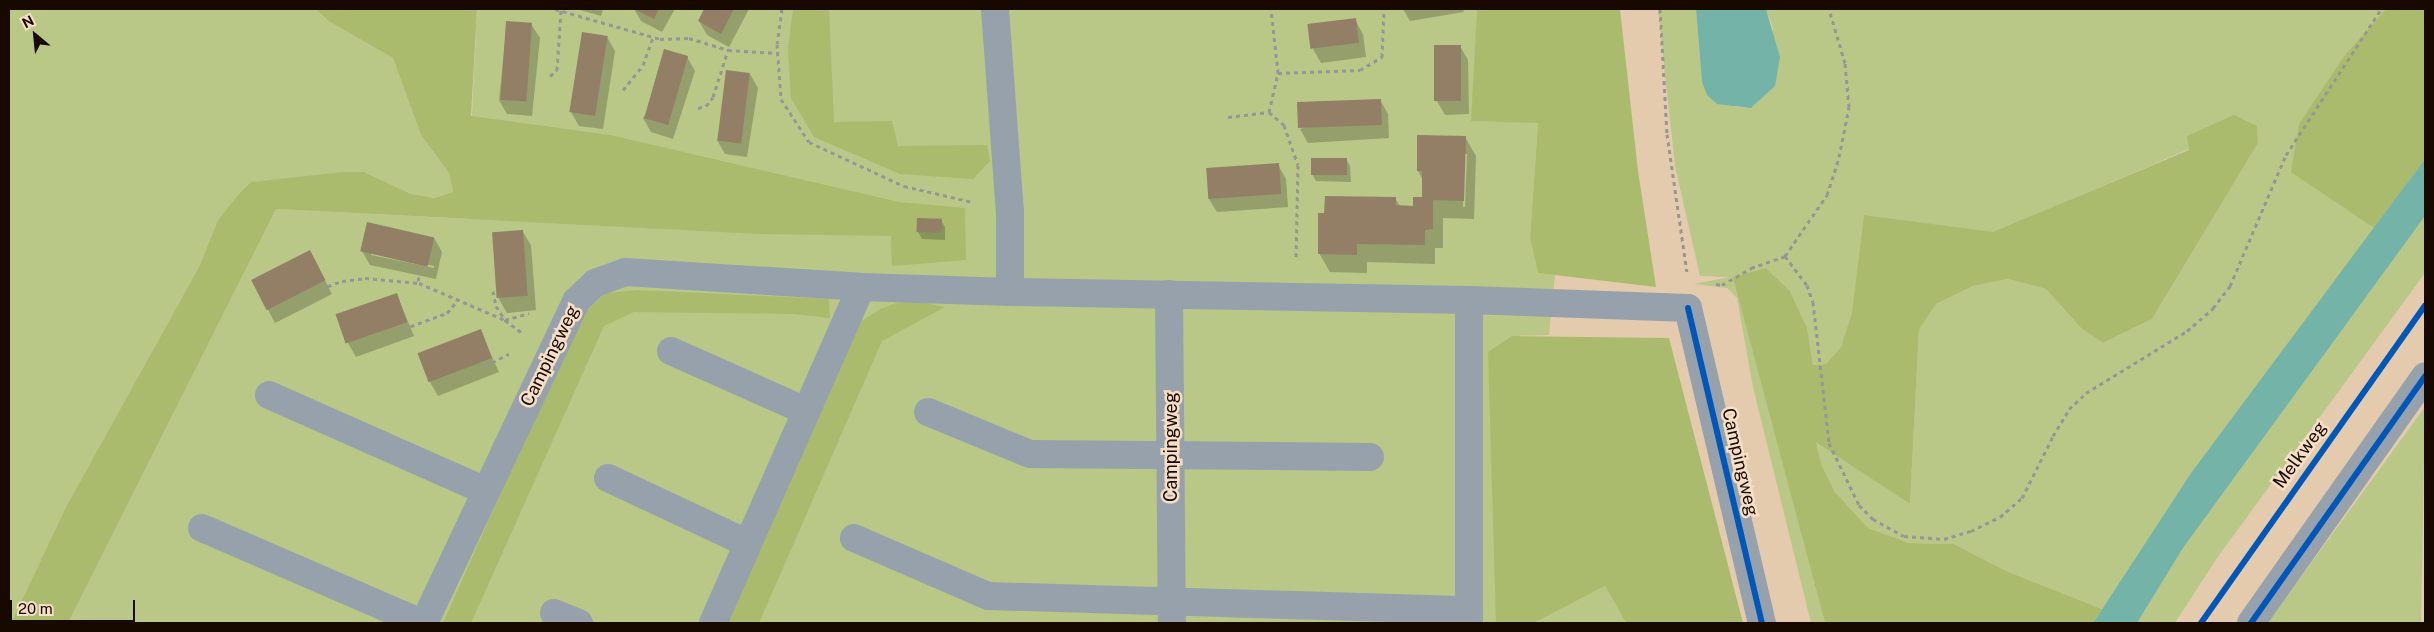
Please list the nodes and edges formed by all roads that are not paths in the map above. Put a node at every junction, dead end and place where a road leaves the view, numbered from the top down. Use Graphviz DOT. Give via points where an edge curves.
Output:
graph roads {
  1 [pos="995,9"];
  2 [pos="861,287"];
  3 [pos="1010,292"];
  4 [pos="1169,294"];
  5 [pos="1469,300"];
  6 [pos="671,351"];
  7 [pos="2425,376"];
  8 [pos="269,395"];
  9 [pos="806,411"];
  10 [pos="928,412"];
  11 [pos="1172,454"];
  12 [pos="1370,457"];
  13 [pos="608,478"];
  14 [pos="486,490"];
  15 [pos="202,528"];
  16 [pos="854,538"];
  17 [pos="747,543"];
  18 [pos="1171,611"];
  19 [pos="554,613"];
  20 [pos="1469,617"];
  21 [pos="423,623"];
  22 [pos="579,623"];
  23 [pos="713,623"];
  24 [pos="1762,623"];
  25 [pos="2251,623"];
  1 -- 3 [label="street" via="1010,211"];
  2 -- 3 [label="street, Campingweg"];
  2 -- 9 [label="street"];
  2 -- 14 [label="street, Campingweg" via="625,272 595,283 576,301"];
  3 -- 4 [label="street, Campingweg"];
  4 -- 5 [label="street, Campingweg"];
  4 -- 11 [label="street, Campingweg"];
  5 -- 20 [label="street"];
  5 -- 24 [label="street, Campingweg" via="1688,296"];
  6 -- 9 [label="street"];
  7 -- 25 [label="street"];
  8 -- 14 [label="street"];
  9 -- 17 [label="street"];
  10 -- 11 [label="street" via="1030,454"];
  11 -- 12 [label="street"];
  11 -- 18 [label="street, Campingweg"];
  13 -- 17 [label="street"];
  14 -- 21 [label="street, Campingweg"];
  15 -- 21 [label="street"];
  16 -- 18 [label="street" via="988,596"];
  17 -- 23 [label="street"];
  18 -- 20 [label="street"];
  19 -- 22 [label="street"];
}
